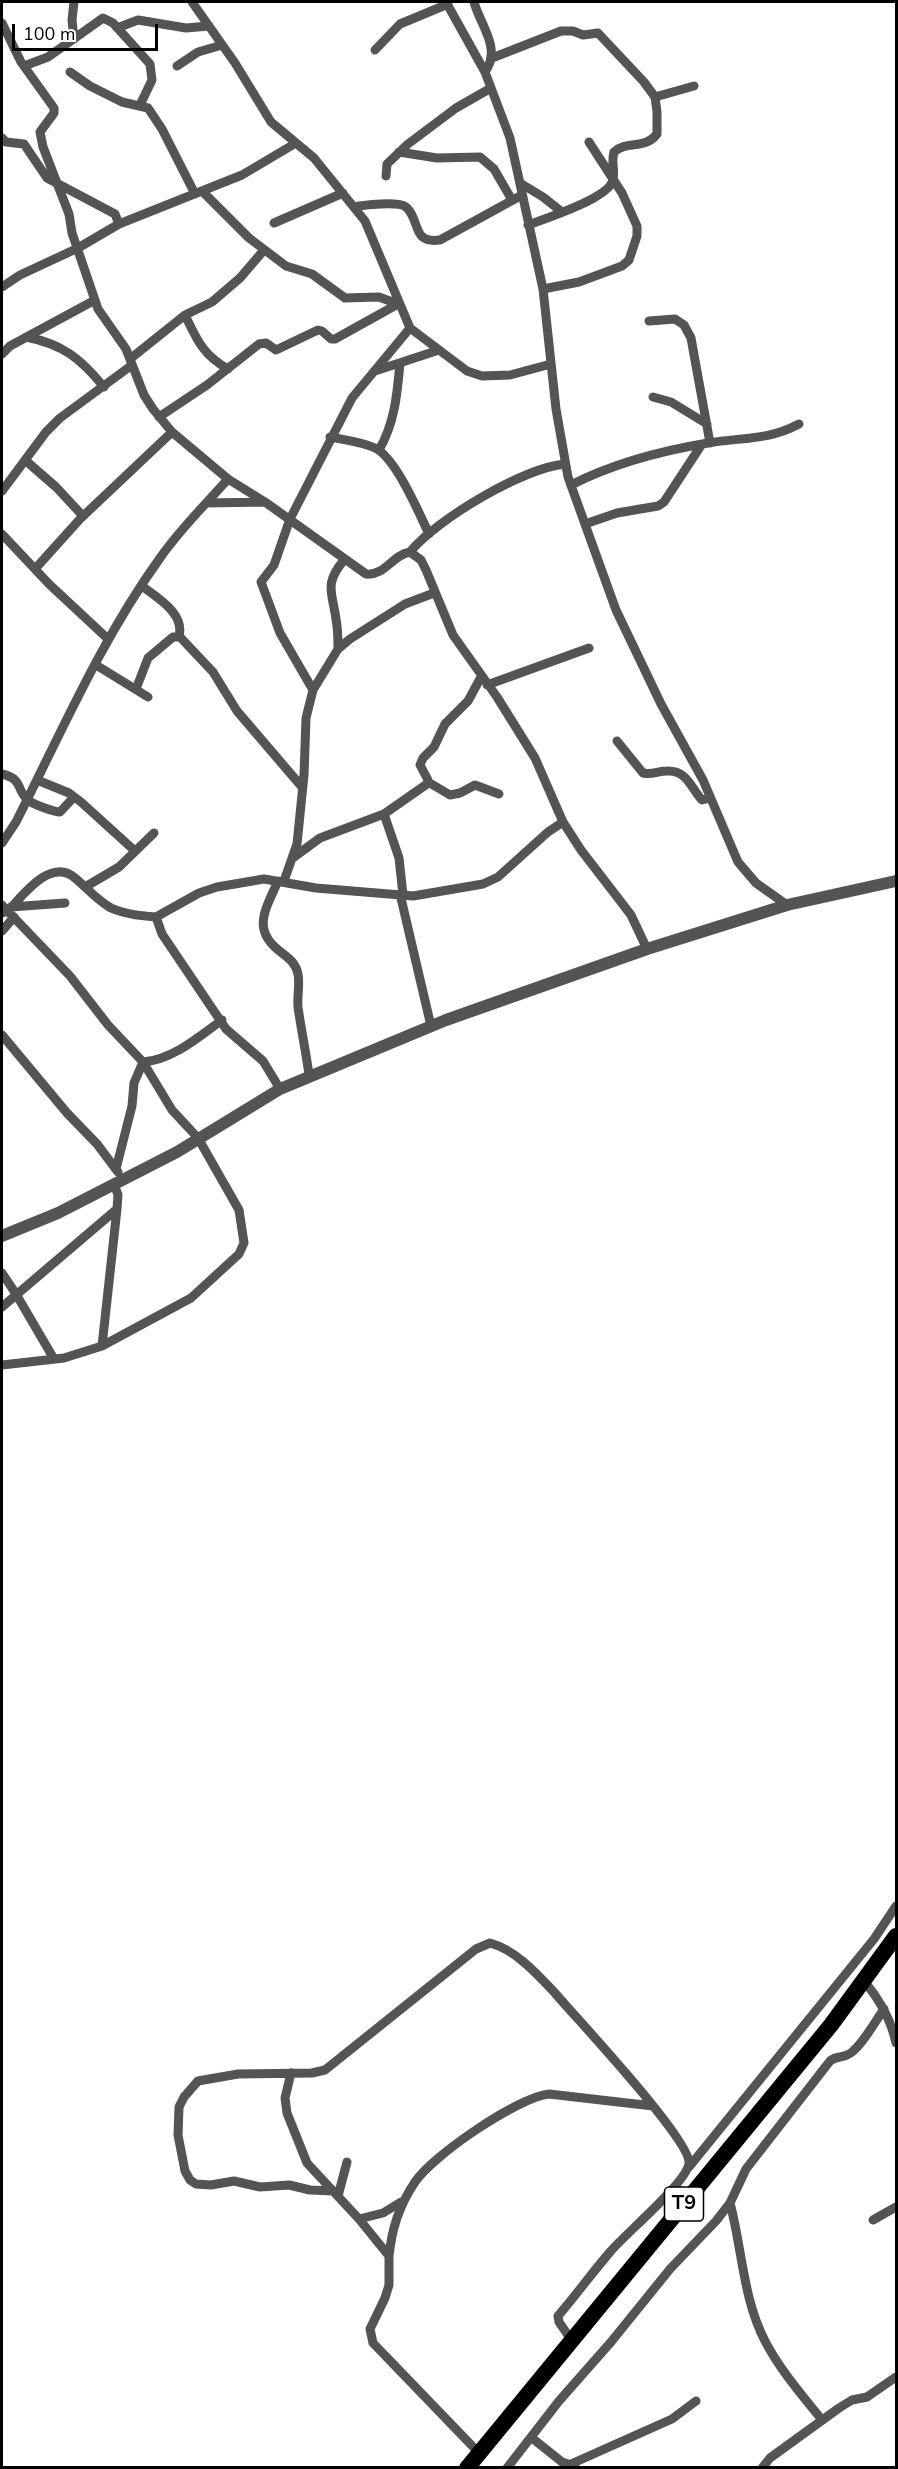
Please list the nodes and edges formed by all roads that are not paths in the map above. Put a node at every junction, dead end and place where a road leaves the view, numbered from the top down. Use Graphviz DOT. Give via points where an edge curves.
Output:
graph roads {
  1 [pos="74,2"];
  2 [pos="192,2"];
  3 [pos="474,2"];
  4 [pos="447,3"];
  5 [pos="2,23"];
  6 [pos="209,26"];
  7 [pos="117,28"];
  8 [pos="74,39"];
  9 [pos="222,45"];
  10 [pos="375,50"];
  11 [pos="492,58"];
  12 [pos="24,66"];
  13 [pos="177,66"];
  14 [pos="70,72"];
  15 [pos="485,72"];
  16 [pos="694,86"];
  17 [pos="491,88"];
  18 [pos="655,97"];
  19 [pos="140,105"];
  20 [pos="2,138"];
  21 [pos="589,142"];
  22 [pos="296,143"];
  23 [pos="399,152"];
  24 [pos="386,176"];
  25 [pos="613,180"];
  26 [pos="520,183"];
  27 [pos="57,184"];
  28 [pos="199,192"];
  29 [pos="343,193"];
  30 [pos="522,195"];
  31 [pos="512,200"];
  32 [pos="354,207"];
  33 [pos="562,212"];
  34 [pos="274,223"];
  35 [pos="119,224"];
  36 [pos="528,225"];
  37 [pos="78,248"];
  38 [pos="264,250"];
  39 [pos="2,288"];
  40 [pos="543,289"];
  41 [pos="95,300"];
  42 [pos="398,304"];
  43 [pos="185,315"];
  44 [pos="649,321"];
  45 [pos="410,328"];
  46 [pos="26,337"];
  47 [pos="2,338"];
  48 [pos="10,346"];
  49 [pos="439,350"];
  50 [pos="2,354"];
  51 [pos="131,362"];
  52 [pos="400,363"];
  53 [pos="551,364"];
  54 [pos="228,369"];
  55 [pos="375,371"];
  56 [pos="104,387"];
  57 [pos="653,397"];
  58 [pos="159,417"];
  59 [pos="707,424"];
  60 [pos="799,424"];
  61 [pos="172,432"];
  62 [pos="330,437"];
  63 [pos="706,443"];
  64 [pos="379,450"];
  65 [pos="25,460"];
  66 [pos="565,464"];
  67 [pos="228,479"];
  68 [pos="571,485"];
  69 [pos="2,491"];
  70 [pos="265,502"];
  71 [pos="207,503"];
  72 [pos="83,516"];
  73 [pos="290,519"];
  74 [pos="585,524"];
  75 [pos="2,534"];
  76 [pos="429,534"];
  77 [pos="410,552"];
  78 [pos="344,560"];
  79 [pos="35,569"];
  80 [pos="142,586"];
  81 [pos="434,593"];
  82 [pos="179,636"];
  83 [pos="108,639"];
  84 [pos="589,648"];
  85 [pos="338,649"];
  86 [pos="96,665"];
  87 [pos="484,681"];
  88 [pos="136,689"];
  89 [pos="312,690"];
  90 [pos="148,697"];
  91 [pos="617,741"];
  92 [pos="2,774"];
  93 [pos="38,780"];
  94 [pos="428,782"];
  95 [pos="302,788"];
  96 [pos="499,794"];
  97 [pos="74,797"];
  98 [pos="710,798"];
  99 [pos="27,800"];
  100 [pos="384,814"];
  101 [pos="563,822"];
  102 [pos="154,833"];
  103 [pos="2,843"];
  104 [pos="135,851"];
  105 [pos="294,857"];
  106 [pos="281,881"];
  107 [pos="897,881"];
  108 [pos="85,887"];
  109 [pos="401,895"];
  110 [pos="65,903"];
  111 [pos="786,905"];
  112 [pos="6,909"];
  113 [pos="156,917"];
  114 [pos="2,931"];
  115 [pos="647,949"];
  116 [pos="222,1020"];
  117 [pos="431,1026"];
  118 [pos="2,1035"];
  119 [pos="143,1062"];
  120 [pos="309,1075"];
  121 [pos="280,1089"];
  122 [pos="198,1138"];
  123 [pos="117,1178"];
  124 [pos="117,1209"];
  125 [pos="2,1236"];
  126 [pos="2,1273"];
  127 [pos="16,1294"];
  128 [pos="2,1307"];
  129 [pos="102,1346"];
  130 [pos="54,1359"];
  131 [pos="2,1365"];
  132 [pos="897,1906"];
  133 [pos="897,1936"];
  134 [pos="864,1981"];
  135 [pos="884,2009"];
  136 [pos="897,2043"];
  137 [pos="291,2073"];
  138 [pos="653,2106"];
  139 [pos="347,2162"];
  140 [pos="688,2167"];
  141 [pos="335,2194"];
  142 [pos="404,2199"];
  143 [pos="730,2203"];
  144 [pos="897,2207"];
  145 [pos="359,2219"];
  146 [pos="873,2220"];
  147 [pos="389,2256"];
  148 [pos="572,2341"];
  149 [pos="897,2377"];
  150 [pos="696,2401"];
  151 [pos="822,2420"];
  152 [pos="532,2439"];
  153 [pos="479,2453"];
  154 [pos="575,2466"];
  155 [pos="467,2468"];
  156 [pos="507,2468"];
  157 [pos="762,2468"];
  1 -- 8 [label="street"];
  2 -- 6 [label="street"];
  3 -- 11 [label="street" via="492,48"];
  4 -- 10 [label="street" via="400,24"];
  4 -- 15 [label="street"];
  5 -- 12 [label="street"];
  6 -- 7 [label="street" via="186,28 138,20"];
  6 -- 9 [label="street"];
  7 -- 8 [label="street" via="102,18"];
  7 -- 19 [label="street" via="151,65 152,80"];
  8 -- 12 [label="street" via="44,59"];
  9 -- 13 [label="street" via="198,52"];
  9 -- 22 [label="street" via="271,122"];
  11 -- 15 [label="street"];
  11 -- 18 [label="street" via="561,31 598,33"];
  12 -- 27 [label="street" via="54,108 40,132"];
  14 -- 19 [label="street" via="122,102"];
  15 -- 17 [label="street"];
  16 -- 18 [label="street"];
  17 -- 23 [label="street" via="456,108"];
  17 -- 26 [label="street" via="510,138"];
  18 -- 25 [label="street" via="657,134 649,142 624,146 614,152"];
  19 -- 28 [label="street" via="155,118"];
  20 -- 27 [label="street" via="24,144 42,172"];
  21 -- 25 [label="street"];
  22 -- 28 [label="street" via="242,175"];
  22 -- 29 [label="street"];
  23 -- 24 [label="street" via="387,164"];
  23 -- 31 [label="street" via="437,158 480,157 494,169"];
  25 -- 33 [label="street" via="594,197"];
  25 -- 40 [label="street" via="638,229 628,262 579,282"];
  26 -- 30 [label="street"];
  26 -- 33 [label="street"];
  27 -- 35 [label="street" via="115,214"];
  27 -- 37 [label="street"];
  28 -- 35 [label="street"];
  28 -- 38 [label="street"];
  29 -- 32 [label="street"];
  29 -- 34 [label="street"];
  30 -- 31 [label="street"];
  30 -- 36 [label="street"];
  31 -- 32 [label="street" via="440,240 430,241 421,236 408,209 402,205 371,203"];
  32 -- 42 [label="street" via="365,221"];
  33 -- 36 [label="street"];
  35 -- 37 [label="street"];
  36 -- 40 [label="street"];
  37 -- 39 [label="street" via="20,275"];
  37 -- 41 [label="street"];
  38 -- 42 [label="street" via="286,266 312,274 345,298 379,297"];
  38 -- 43 [label="street" via="212,302"];
  40 -- 53 [label="street"];
  41 -- 46 [label="street"];
  41 -- 51 [label="street"];
  42 -- 45 [label="street"];
  42 -- 54 [label="street" via="335,339 318,330 276,350 259,344"];
  43 -- 51 [label="street"];
  43 -- 54 [label="street" via="204,350"];
  44 -- 59 [label="street" via="675,319 684,325 694,346"];
  45 -- 49 [label="street"];
  45 -- 55 [label="street"];
  46 -- 48 [label="street"];
  46 -- 56 [label="street" via="63,348"];
  47 -- 48 [label="street"];
  48 -- 50 [label="street"];
  49 -- 52 [label="street"];
  49 -- 53 [label="street" via="467,371 482,376 510,375"];
  51 -- 56 [label="street"];
  51 -- 58 [label="street" via="144,395"];
  52 -- 55 [label="street"];
  52 -- 64 [label="street" via="395,413"];
  53 -- 66 [label="street"];
  54 -- 58 [label="street"];
  55 -- 62 [label="street" via="352,398"];
  56 -- 65 [label="street" via="60,418"];
  57 -- 59 [label="street" via="671,402"];
  58 -- 61 [label="street"];
  59 -- 63 [label="street"];
  60 -- 63 [label="street" via="768,437"];
  61 -- 67 [label="street"];
  61 -- 72 [label="street"];
  62 -- 64 [label="street"];
  62 -- 73 [label="street"];
  63 -- 68 [label="street" via="614,465"];
  63 -- 74 [label="street" via="664,502"];
  64 -- 76 [label="street" via="408,491"];
  65 -- 69 [label="street"];
  65 -- 72 [label="street"];
  66 -- 68 [label="street"];
  66 -- 76 [label="street" via="538,469 476,502"];
  67 -- 70 [label="street"];
  67 -- 71 [label="street"];
  68 -- 74 [label="street"];
  70 -- 71 [label="street"];
  70 -- 73 [label="street"];
  71 -- 80 [label="street" via="179,532"];
  72 -- 79 [label="street"];
  73 -- 78 [label="street"];
  73 -- 89 [label="street" via="274,566 260,583 280,633"];
  74 -- 98 [label="street" via="631,644"];
  75 -- 79 [label="street"];
  76 -- 77 [label="street"];
  77 -- 78 [label="street" via="370,574"];
  77 -- 81 [label="street" via="421,560"];
  78 -- 85 [label="street" via="334,572 329,589"];
  79 -- 83 [label="street"];
  80 -- 82 [label="street" via="176,616"];
  80 -- 83 [label="street"];
  81 -- 85 [label="street" via="405,604"];
  81 -- 87 [label="street" via="453,636"];
  82 -- 88 [label="street" via="148,658"];
  82 -- 95 [label="street" via="213,672 237,711"];
  83 -- 86 [label="street"];
  84 -- 87 [label="street"];
  85 -- 89 [label="street"];
  86 -- 88 [label="street"];
  86 -- 93 [label="street"];
  87 -- 94 [label="street" via="445,724 434,747 420,761"];
  87 -- 101 [label="street" via="535,758"];
  88 -- 90 [label="street"];
  89 -- 95 [label="street" via="306,718"];
  91 -- 98 [label="street" via="643,773 678,773 689,780 702,800"];
  92 -- 99 [label="street" via="14,779"];
  93 -- 97 [label="street"];
  93 -- 99 [label="street"];
  94 -- 96 [label="street" via="450,795 475,785"];
  94 -- 100 [label="street"];
  95 -- 105 [label="street"];
  97 -- 99 [label="street" via="57,812"];
  97 -- 104 [label="street"];
  98 -- 111 [label="street" via="738,862 756,883"];
  99 -- 103 [label="street"];
  100 -- 105 [label="street" via="320,838"];
  100 -- 109 [label="street" via="399,858"];
  101 -- 109 [label="street" via="488,882 424,895"];
  101 -- 115 [label="street" via="631,915"];
  102 -- 104 [label="street"];
  104 -- 108 [label="street" via="120,866"];
  105 -- 106 [label="street"];
  106 -- 109 [label="street"];
  106 -- 113 [label="street" via="264,879 217,887"];
  106 -- 120 [label="street" via="264,914 262,929 271,945 290,959 298,976 298,1006"];
  107 -- 111 [label="street"];
  108 -- 112 [label="street" via="68,873 50,874"];
  108 -- 113 [label="street" via="111,908"];
  109 -- 117 [label="street"];
  110 -- 112 [label="street"];
  111 -- 115 [label="street"];
  112 -- 114 [label="street"];
  112 -- 119 [label="street"];
  113 -- 116 [label="street" via="162,934"];
  115 -- 117 [label="street"];
  116 -- 119 [label="street" via="176,1052 157,1061"];
  116 -- 121 [label="street" via="234,1038 263,1061"];
  117 -- 120 [label="street"];
  118 -- 123 [label="street" via="66,1113 85,1129"];
  119 -- 122 [label="street" via="172,1110"];
  119 -- 123 [label="street" via="135,1083"];
  120 -- 121 [label="street"];
  121 -- 122 [label="street"];
  122 -- 123 [label="street"];
  122 -- 129 [label="street" via="239,1210 244,1243 239,1254 191,1298"];
  123 -- 124 [label="street"];
  123 -- 125 [label="street" via="58,1213"];
  124 -- 127 [label="street"];
  124 -- 129 [label="street"];
  126 -- 127 [label="street"];
  127 -- 128 [label="street"];
  127 -- 130 [label="street"];
  129 -- 130 [label="street"];
  130 -- 131 [label="street"];
  132 -- 140 [label="street"];
  133 -- 134 [label="highway, T9"];
  134 -- 135 [label="street"];
  134 -- 148 [label="highway, T9"];
  135 -- 136 [label="street"];
  135 -- 143 [label="street" via="856,2048 848,2055 836,2056 813,2082 746,2169"];
  137 -- 138 [label="street" via="325,2070 476,1949 490,1943 508,1951 538,1975"];
  137 -- 141 [label="street" via="285,2098 291,2124 306,2163"];
  137 -- 141 [label="street" via="238,2074 198,2081 184,2097 178,2115 185,2171 190,2180 202,2185 234,2181 260,2187 289,2185"];
  138 -- 140 [label="street" via="683,2145"];
  138 -- 142 [label="street" via="566,2095 537,2096 472,2133 423,2172"];
  139 -- 141 [label="street"];
  140 -- 148 [label="street" via="647,2216 611,2250 558,2316"];
  141 -- 145 [label="street"];
  142 -- 145 [label="street" via="383,2213"];
  142 -- 147 [label="street"];
  143 -- 151 [label="street" via="748,2289 765,2341"];
  143 -- 152 [label="street" via="559,2401"];
  144 -- 146 [label="street"];
  145 -- 147 [label="street"];
  147 -- 153 [label="street" via="389,2285 370,2328 373,2343"];
  148 -- 153 [label="highway, T9"];
  149 -- 151 [label="street"];
  150 -- 154 [label="street" via="672,2419"];
  151 -- 157 [label="street"];
  152 -- 154 [label="street" via="562,2462"];
  152 -- 156 [label="street"];
  153 -- 155 [label="highway, T9"];
}
